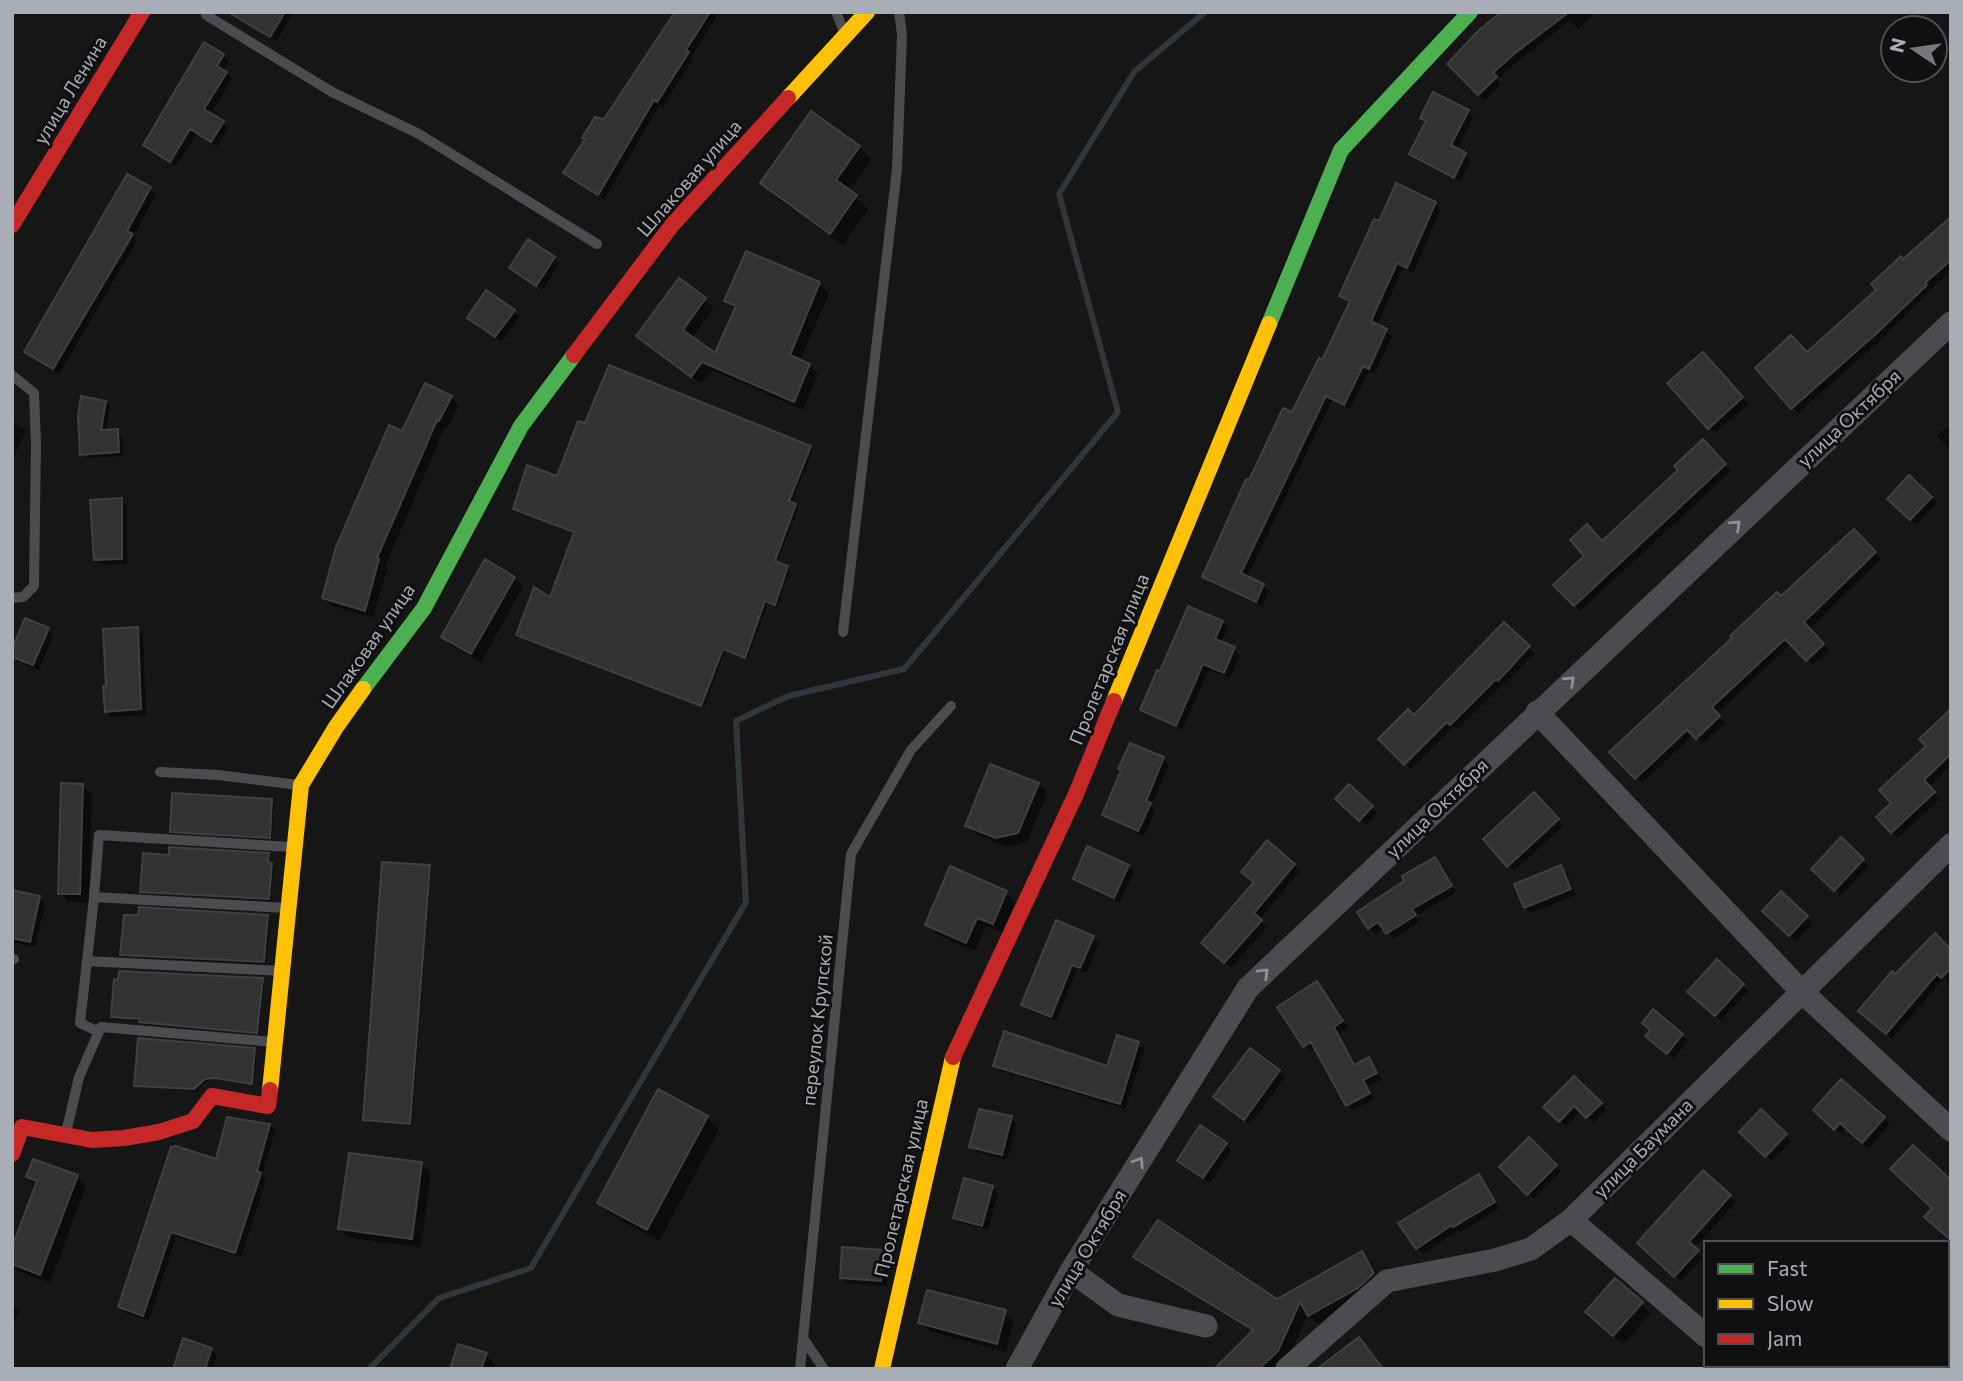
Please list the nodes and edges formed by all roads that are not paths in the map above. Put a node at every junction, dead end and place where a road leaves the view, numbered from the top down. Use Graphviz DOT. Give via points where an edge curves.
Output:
graph roads {
  1 [pos="142,12"];
  2 [pos="836,12"];
  3 [pos="867,12"];
  4 [pos="899,12"];
  5 [pos="1470,12"];
  6 [pos="206,15"];
  7 [pos="846,36"];
  8 [pos="12,225"];
  9 [pos="597,244"];
  10 [pos="1951,323"];
  11 [pos="12,375"];
  12 [pos="12,598"];
  13 [pos="843,632"];
  14 [pos="951,706"];
  15 [pos="1537,712"];
  16 [pos="160,772"];
  17 [pos="301,785"];
  18 [pos="1951,845"];
  19 [pos="295,848"];
  20 [pos="94,897"];
  21 [pos="290,908"];
  22 [pos="87,961"];
  23 [pos="284,971"];
  24 [pos="1801,992"];
  25 [pos="99,1032"];
  26 [pos="276,1042"];
  27 [pos="1951,1130"];
  28 [pos="65,1136"];
  29 [pos="12,1154"];
  30 [pos="1571,1220"];
  31 [pos="1071,1271"];
  32 [pos="1206,1326"];
  33 [pos="1704,1334"];
  34 [pos="803,1338"];
  35 [pos="1021,1367"];
  36 [pos="800,1369"];
  37 [pos="824,1369"];
  38 [pos="882,1369"];
  39 [pos="1287,1369"];
  1 -- 8 [label="street, улица Ленина"];
  2 -- 7 [label="lane"];
  3 -- 7 [label="street, Шлаковая улица"];
  4 -- 13 [label="lane" via="897,169"];
  5 -- 38 [label="street, Пролетарская улица" via="1341,150 1076,794 952,1059"];
  6 -- 9 [label="lane" via="332,92 419,134"];
  7 -- 17 [label="street, Шлаковая улица" via="672,225 521,426 424,608 335,727"];
  15 -- 10 [label="street, улица Октября, one-way"];
  11 -- 12 [label="lane" via="34,393 36,444 34,586 23,597"];
  14 -- 34 [label="lane, переулок Крупской" via="911,750 850,854"];
  15 -- 24 [label="street"];
  31 -- 15 [label="street, улица Октября, one-way" via="1248,988"];
  16 -- 17 [label="lane"];
  17 -- 19 [label="street, Шлаковая улица"];
  18 -- 24 [label="street, улица Баумана"];
  19 -- 20 [label="lane" via="99,835"];
  19 -- 21 [label="street, Шлаковая улица"];
  20 -- 21 [label="lane"];
  20 -- 22 [label="lane"];
  21 -- 23 [label="street, Шлаковая улица"];
  22 -- 23 [label="lane"];
  22 -- 25 [label="lane" via="80,1023"];
  23 -- 26 [label="street, Шлаковая улица"];
  24 -- 27 [label="street"];
  24 -- 30 [label="street, улица Баумана"];
  25 -- 26 [label="lane" via="101,1027"];
  25 -- 28 [label="lane" via="79,1077"];
  26 -- 28 [label="street, Шлаковая улица" via="268,1106 212,1096 193,1121 159,1132 92,1140"];
  28 -- 29 [label="street, Шлаковая улица" via="22,1127"];
  30 -- 33 [label="street"];
  30 -- 39 [label="street, улица Баумана" via="1531,1249 1387,1281"];
  31 -- 32 [label="street" via="1118,1306"];
  31 -- 35 [label="street, улица Октября"];
  34 -- 36 [label="lane, переулок Крупской"];
  34 -- 37 [label="lane"];
}
